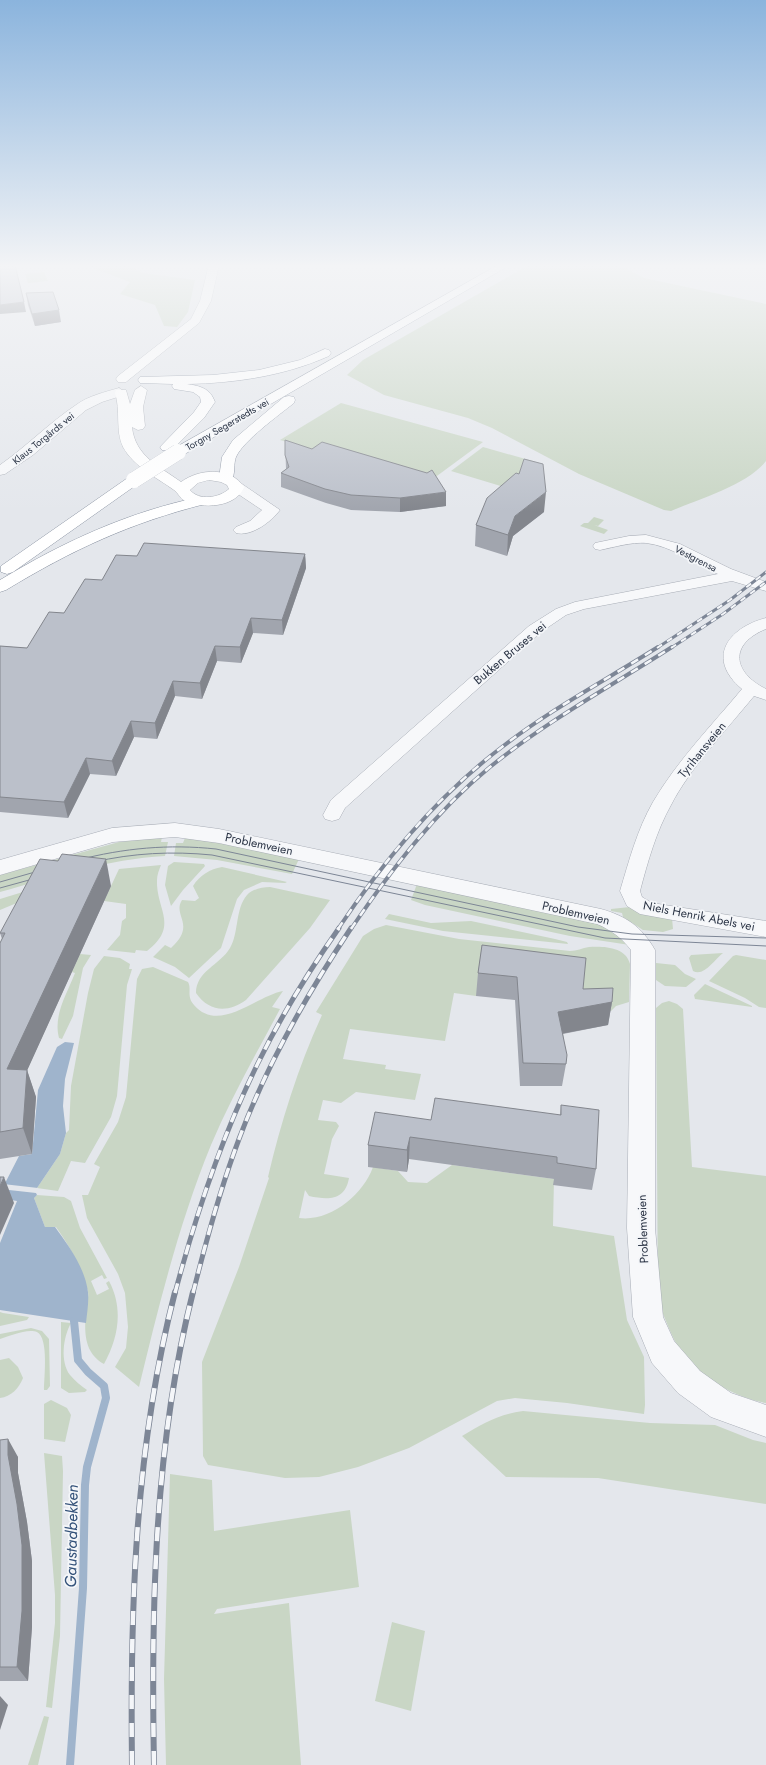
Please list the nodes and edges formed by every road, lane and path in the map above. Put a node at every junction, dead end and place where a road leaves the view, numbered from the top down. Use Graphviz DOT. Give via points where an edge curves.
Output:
graph roads {
  1 [pos="164,347"];
  2 [pos="337,347"];
  3 [pos="354,347"];
  4 [pos="358,347"];
  5 [pos="141,365"];
  6 [pos="122,379"];
  7 [pos="142,385"];
  8 [pos="116,390"];
  9 [pos="88,403"];
  10 [pos="124,412"];
  11 [pos="171,447"];
  12 [pos="0,471"];
  13 [pos="129,477"];
  14 [pos="195,479"];
  15 [pos="231,483"];
  16 [pos="183,490"];
  17 [pos="222,499"];
  18 [pos="200,501"];
  19 [pos="265,517"];
  20 [pos="242,530"];
  21 [pos="600,546"];
  22 [pos="0,558"];
  23 [pos="0,574"];
  24 [pos="733,576"];
  25 [pos="0,587"];
  26 [pos="766,587"];
  27 [pos="766,623"];
  28 [pos="758,692"];
  29 [pos="332,815"];
  30 [pos="0,868"];
  31 [pos="634,901"];
  32 [pos="766,929"];
  33 [pos="766,1421"];
  1 -- 5 [label="main road"];
  2 -- 7 [label="main road" via="310,361 265,372"];
  3 -- 11 [label="main road, Torgny Segerstedts vei"];
  4 -- 15 [label="main road" via="242,438 232,452"];
  5 -- 6 [label="main road"];
  5 -- 7 [label="main road"];
  6 -- 7 [label="main road"];
  6 -- 8 [label="main road" via="114,382"];
  7 -- 8 [label="main road"];
  7 -- 11 [label="main road" via="185,387 201,390 206,395 208,402 204,410"];
  7 -- 14 [label="main road" via="136,407 140,435 145,447 160,463"];
  8 -- 9 [label="street, Klaus Torgårds vei"];
  8 -- 10 [label="main road" via="125,402"];
  9 -- 10 [label="street" via="117,404"];
  9 -- 12 [label="street, Klaus Torgårds vei" via="28,452"];
  10 -- 16 [label="main road" via="126,437 132,450 149,467"];
  11 -- 13 [label="main road, Torgny Segerstedts vei, bridge"];
  13 -- 22 [label="main road, Torgny Segerstedts vei"];
  13 -- 23 [label="main road, Torgny Segerstedts vei"];
  14 -- 15 [label="main road" via="211,476"];
  14 -- 16 [label="main road"];
  15 -- 17 [label="main road" via="234,493"];
  15 -- 19 [label="street" via="272,510"];
  16 -- 18 [label="main road" via="187,496"];
  17 -- 18 [label="main road"];
  17 -- 19 [label="street"];
  18 -- 25 [label="main road" via="154,513 103,533 67,549"];
  19 -- 20 [label="street"];
  21 -- 24 [label="street, Vestgrensa" via="646,539 686,551"];
  24 -- 26 [label="street, Vestgrensa"];
  24 -- 29 [label="street, Bukken Bruses vei" via="602,600 561,612 535,629 338,804"];
  27 -- 28 [label="street, Tyrihansveien" via="744,633 731,651 730,662 734,674"];
  28 -- 31 [label="street, Tyrihansveien" via="687,767 662,803 648,832 638,862 630,891"];
  30 -- 33 [label="street, Problemveien" via="112,835 176,830 219,836 368,866 601,917 620,924 632,934 643,950 642,1228 648,1317 663,1352 689,1382 722,1406"];
  31 -- 32 [label="street, Niels Henrik Abels vei" via="647,909"];
}
